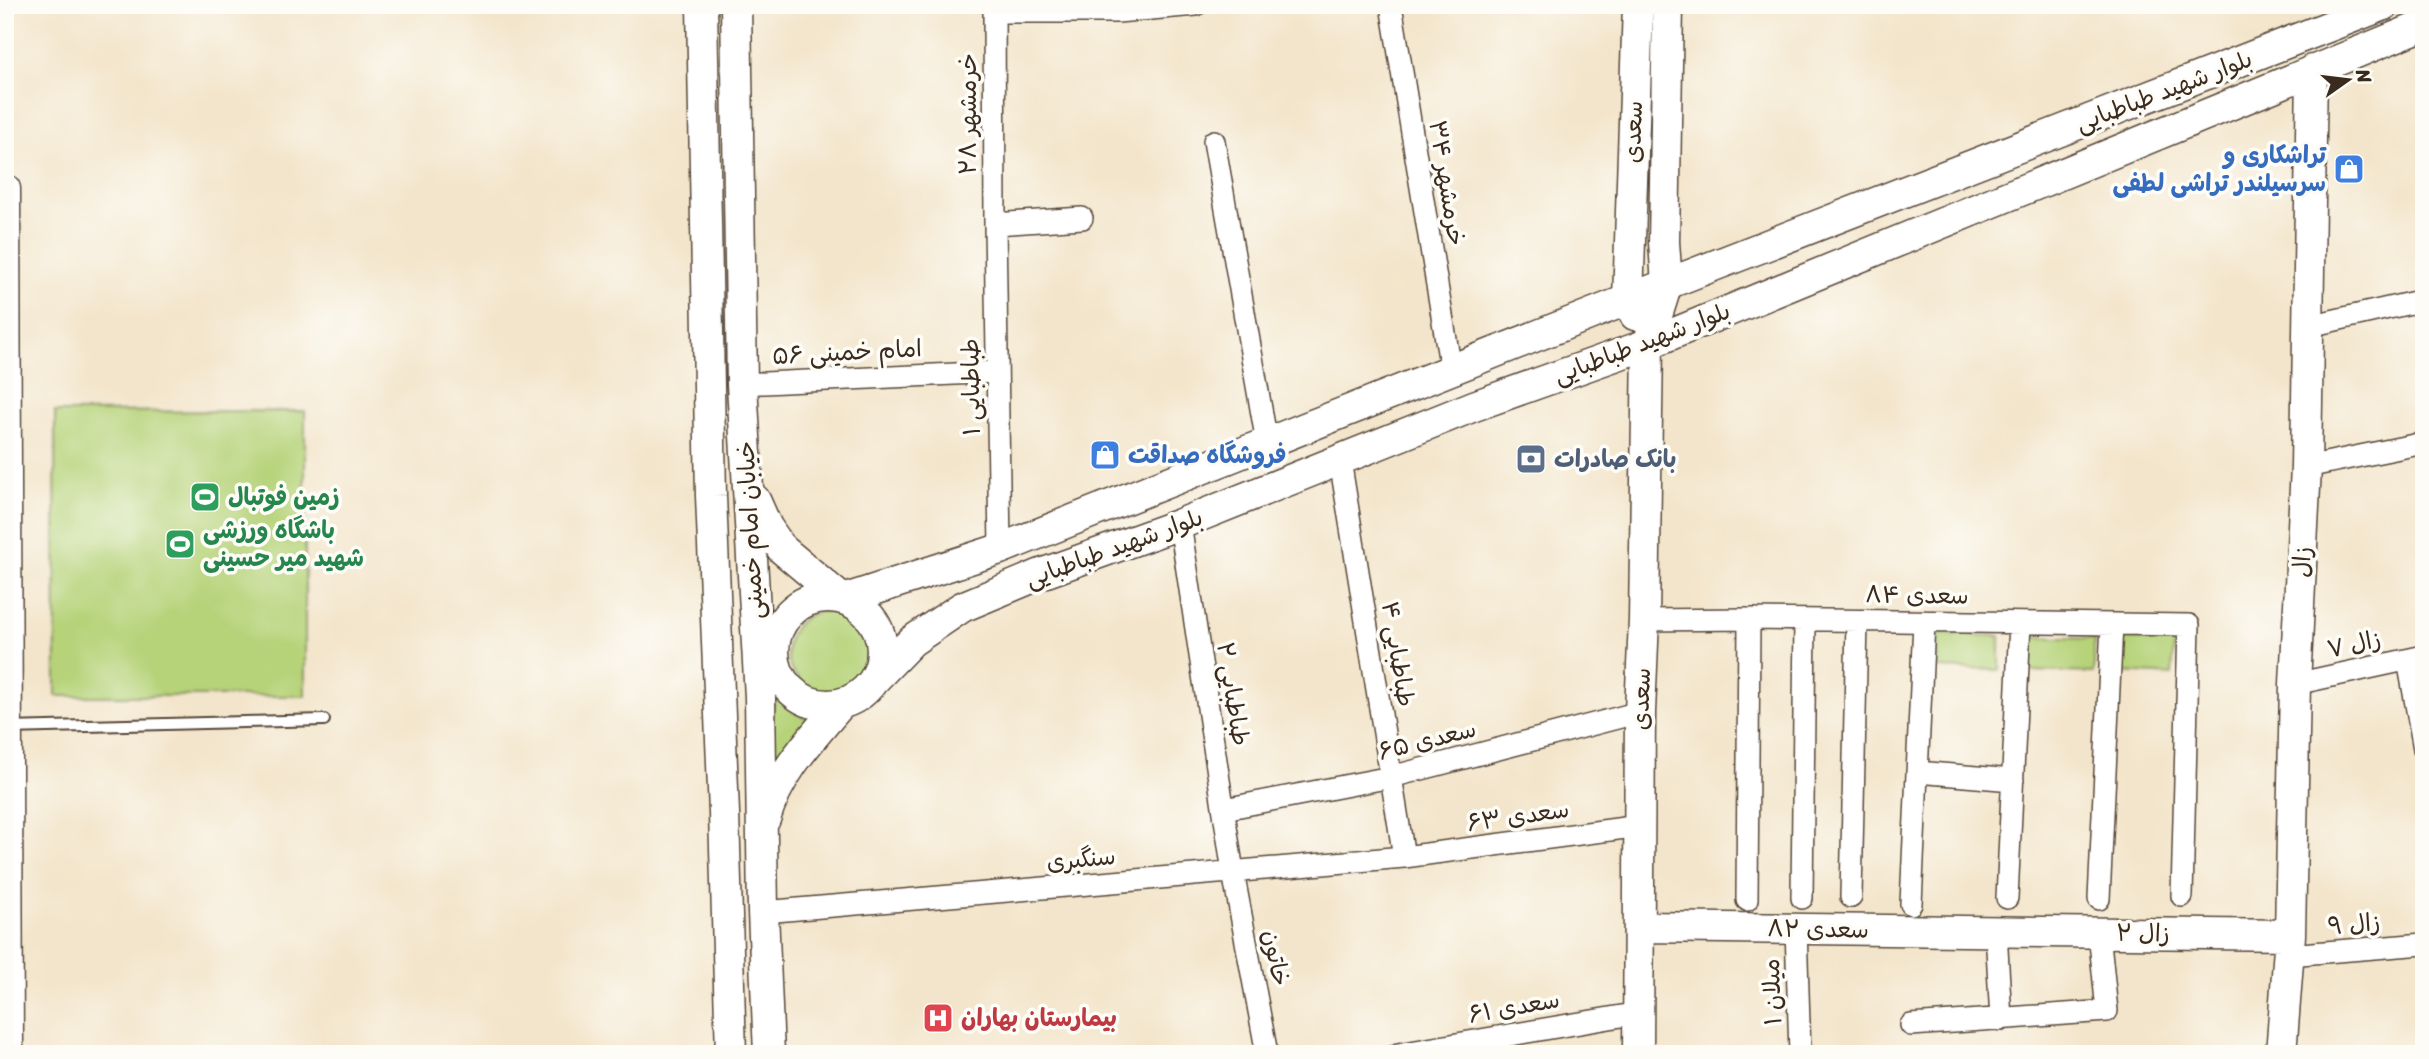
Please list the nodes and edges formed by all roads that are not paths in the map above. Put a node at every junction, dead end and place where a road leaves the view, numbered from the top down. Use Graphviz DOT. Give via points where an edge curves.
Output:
graph roads {
  1 [pos="702,5"];
  2 [pos="736,5"];
  3 [pos="1196,5"];
  4 [pos="1391,5"];
  5 [pos="1637,5"];
  6 [pos="1668,5"];
  7 [pos="2384,5"];
  8 [pos="994,8"];
  9 [pos="2424,25"];
  10 [pos="2312,71"];
  11 [pos="1214,141"];
  12 [pos="5,189"];
  13 [pos="1082,218"];
  14 [pos="995,224"];
  15 [pos="6,246"];
  16 [pos="1667,284"];
  17 [pos="1628,300"];
  18 [pos="2424,300"];
  19 [pos="2309,326"];
  20 [pos="1648,344"];
  21 [pos="1451,370"];
  22 [pos="997,372"];
  23 [pos="742,384"];
  24 [pos="6,408"];
  25 [pos="1267,443"];
  26 [pos="2424,443"];
  27 [pos="1340,460"];
  28 [pos="2306,467"];
  29 [pos="748,486"];
  30 [pos="1180,524"];
  31 [pos="1000,549"];
  32 [pos="7,581"];
  33 [pos="715,593"];
  34 [pos="842,598"];
  35 [pos="1749,619"];
  36 [pos="1644,620"];
  37 [pos="1805,620"];
  38 [pos="1857,621"];
  39 [pos="1924,622"];
  40 [pos="2020,623"];
  41 [pos="2112,625"];
  42 [pos="768,647"];
  43 [pos="2416,658"];
  44 [pos="874,680"];
  45 [pos="2295,684"];
  46 [pos="760,697"];
  47 [pos="841,704"];
  48 [pos="1640,712"];
  49 [pos="7,716"];
  50 [pos="324,720"];
  51 [pos="2424,749"];
  52 [pos="1917,772"];
  53 [pos="1391,777"];
  54 [pos="2013,779"];
  55 [pos="1224,808"];
  56 [pos="724,813"];
  57 [pos="1640,826"];
  58 [pos="761,832"];
  59 [pos="1404,858"];
  60 [pos="1233,872"];
  61 [pos="2182,896"];
  62 [pos="1852,897"];
  63 [pos="1802,898"];
  64 [pos="2007,898"];
  65 [pos="2099,899"];
  66 [pos="1747,900"];
  67 [pos="1910,904"];
  68 [pos="763,912"];
  69 [pos="1640,927"];
  70 [pos="1796,928"];
  71 [pos="1996,931"];
  72 [pos="2099,932"];
  73 [pos="6,944"];
  74 [pos="2424,944"];
  75 [pos="2289,945"];
  76 [pos="1639,1013"];
  77 [pos="2001,1020"];
  78 [pos="1911,1025"];
  79 [pos="8,1054"];
  80 [pos="731,1054"];
  81 [pos="769,1054"];
  82 [pos="1267,1054"];
  83 [pos="1398,1054"];
  84 [pos="1638,1054"];
  85 [pos="1800,1054"];
  86 [pos="2281,1054"];
  1 -- 33 [label="main road, خیابان امام خمینی"];
  2 -- 23 [label="main road, خیابان امام خمینی"];
  3 -- 8 [label="street" via="1117,12"];
  4 -- 21 [label="street, خرمشهر ۳۴"];
  5 -- 17 [label="main road, سعدی"];
  6 -- 16 [label="main road, سعدی"];
  7 -- 16 [label="main road, بلوار شهید طباطبایی"];
  8 -- 14 [label="street, خرمشهر ۲۸"];
  9 -- 10 [label="main road, بلوار شهید طباطبایی"];
  10 -- 19 [label="main road, زال"];
  10 -- 20 [label="main road, بلوار شهید طباطبایی"];
  11 -- 25 [label="street"];
  12 -- 15 [label="main road"];
  13 -- 14 [label="street"];
  14 -- 22 [label="street, طباطبایی ۱"];
  15 -- 24 [label="main road"];
  16 -- 17 [label="main road, بلوار شهید طباطبایی"];
  16 -- 20 [label="main road"];
  17 -- 20 [label="main road"];
  17 -- 21 [label="main road, بلوار شهید طباطبایی"];
  18 -- 19 [label="street"];
  19 -- 28 [label="main road, زال"];
  20 -- 27 [label="main road, بلوار شهید طباطبایی"];
  20 -- 36 [label="main road, سعدی"];
  21 -- 25 [label="main road, بلوار شهید طباطبایی"];
  22 -- 23 [label="street, امام خمینی ۵۶"];
  22 -- 31 [label="street, طباطبایی ۱"];
  23 -- 29 [label="main road, خیابان امام خمینی"];
  24 -- 32 [label="main road"];
  25 -- 31 [label="main road, بلوار شهید طباطبایی"];
  26 -- 28 [label="street"];
  27 -- 30 [label="main road, بلوار شهید طباطبایی"];
  27 -- 53 [label="street, طباطبایی ۴"];
  28 -- 45 [label="main road, زال"];
  29 -- 34 [label="main road" via="782,549"];
  29 -- 42 [label="main road, خیابان امام خمینی"];
  30 -- 44 [label="main road, بلوار شهید طباطبایی" via="962,607 912,641"];
  30 -- 55 [label="street, طباطبایی ۲"];
  31 -- 34 [label="main road, بلوار شهید طباطبایی"];
  32 -- 49 [label="main road"];
  33 -- 42 [label="main road"];
  33 -- 56 [label="main road, خیابان امام خمینی"];
  34 -- 42 [label="main road" via="820,596 803,602 789,612"];
  34 -- 44 [label="main road" via="863,608 876,624 882,662"];
  35 -- 36 [label="street, سعدی ۸۴"];
  35 -- 37 [label="street, سعدی ۸۴"];
  35 -- 66 [label="street"];
  36 -- 48 [label="main road, سعدی"];
  37 -- 38 [label="street, سعدی ۸۴"];
  37 -- 63 [label="street"];
  38 -- 39 [label="street, سعدی ۸۴"];
  38 -- 62 [label="street"];
  39 -- 40 [label="street, سعدی ۸۴"];
  39 -- 52 [label="street"];
  40 -- 41 [label="street, سعدی ۸۴"];
  40 -- 54 [label="street"];
  41 -- 61 [label="street, سعدی ۸۴" via="2189,625"];
  41 -- 65 [label="street"];
  42 -- 46 [label="main road"];
  42 -- 46 [label="main road, خیابان امام خمینی"];
  42 -- 47 [label="main road" via="782,681 794,693 808,702"];
  43 -- 45 [label="street, زال ۷"];
  43 -- 51 [label="street"];
  44 -- 47 [label="main road" via="866,691"];
  45 -- 75 [label="main road, زال"];
  46 -- 56 [label="main road" via="739,746"];
  46 -- 58 [label="main road, خیابان امام خمینی"];
  47 -- 58 [label="main road" via="803,749 772,797"];
  48 -- 53 [label="street, سعدی ۶۵"];
  48 -- 57 [label="main road, سعدی"];
  49 -- 50 [label="lane"];
  49 -- 73 [label="main road"];
  52 -- 54 [label="street"];
  52 -- 67 [label="street"];
  53 -- 55 [label="street, سعدی ۶۵"];
  53 -- 59 [label="street, طباطبایی ۴"];
  54 -- 64 [label="street"];
  55 -- 60 [label="street, طباطبایی ۲"];
  56 -- 80 [label="main road, خیابان امام خمینی"];
  57 -- 59 [label="street, سعدی ۶۳"];
  57 -- 69 [label="main road, سعدی"];
  58 -- 68 [label="main road, خیابان امام خمینی"];
  59 -- 60 [label="street, سنگبری"];
  60 -- 68 [label="street, سنگبری"];
  60 -- 82 [label="street, خاتون"];
  68 -- 81 [label="main road, خیابان امام خمینی"];
  69 -- 70 [label="main road, سعدی ۸۲"];
  69 -- 76 [label="main road, سعدی"];
  70 -- 71 [label="main road, سعدی ۸۲"];
  70 -- 85 [label="street, میلان ۱"];
  71 -- 72 [label="main road, زال ۲"];
  71 -- 77 [label="street"];
  72 -- 75 [label="main road, زال ۲"];
  72 -- 77 [label="street" via="2107,1011"];
  73 -- 79 [label="main road"];
  74 -- 75 [label="street, زال ۹"];
  75 -- 86 [label="main road, زال"];
  76 -- 83 [label="street, سعدی ۶۱"];
  76 -- 84 [label="main road, سعدی"];
  77 -- 78 [label="street"];
}
